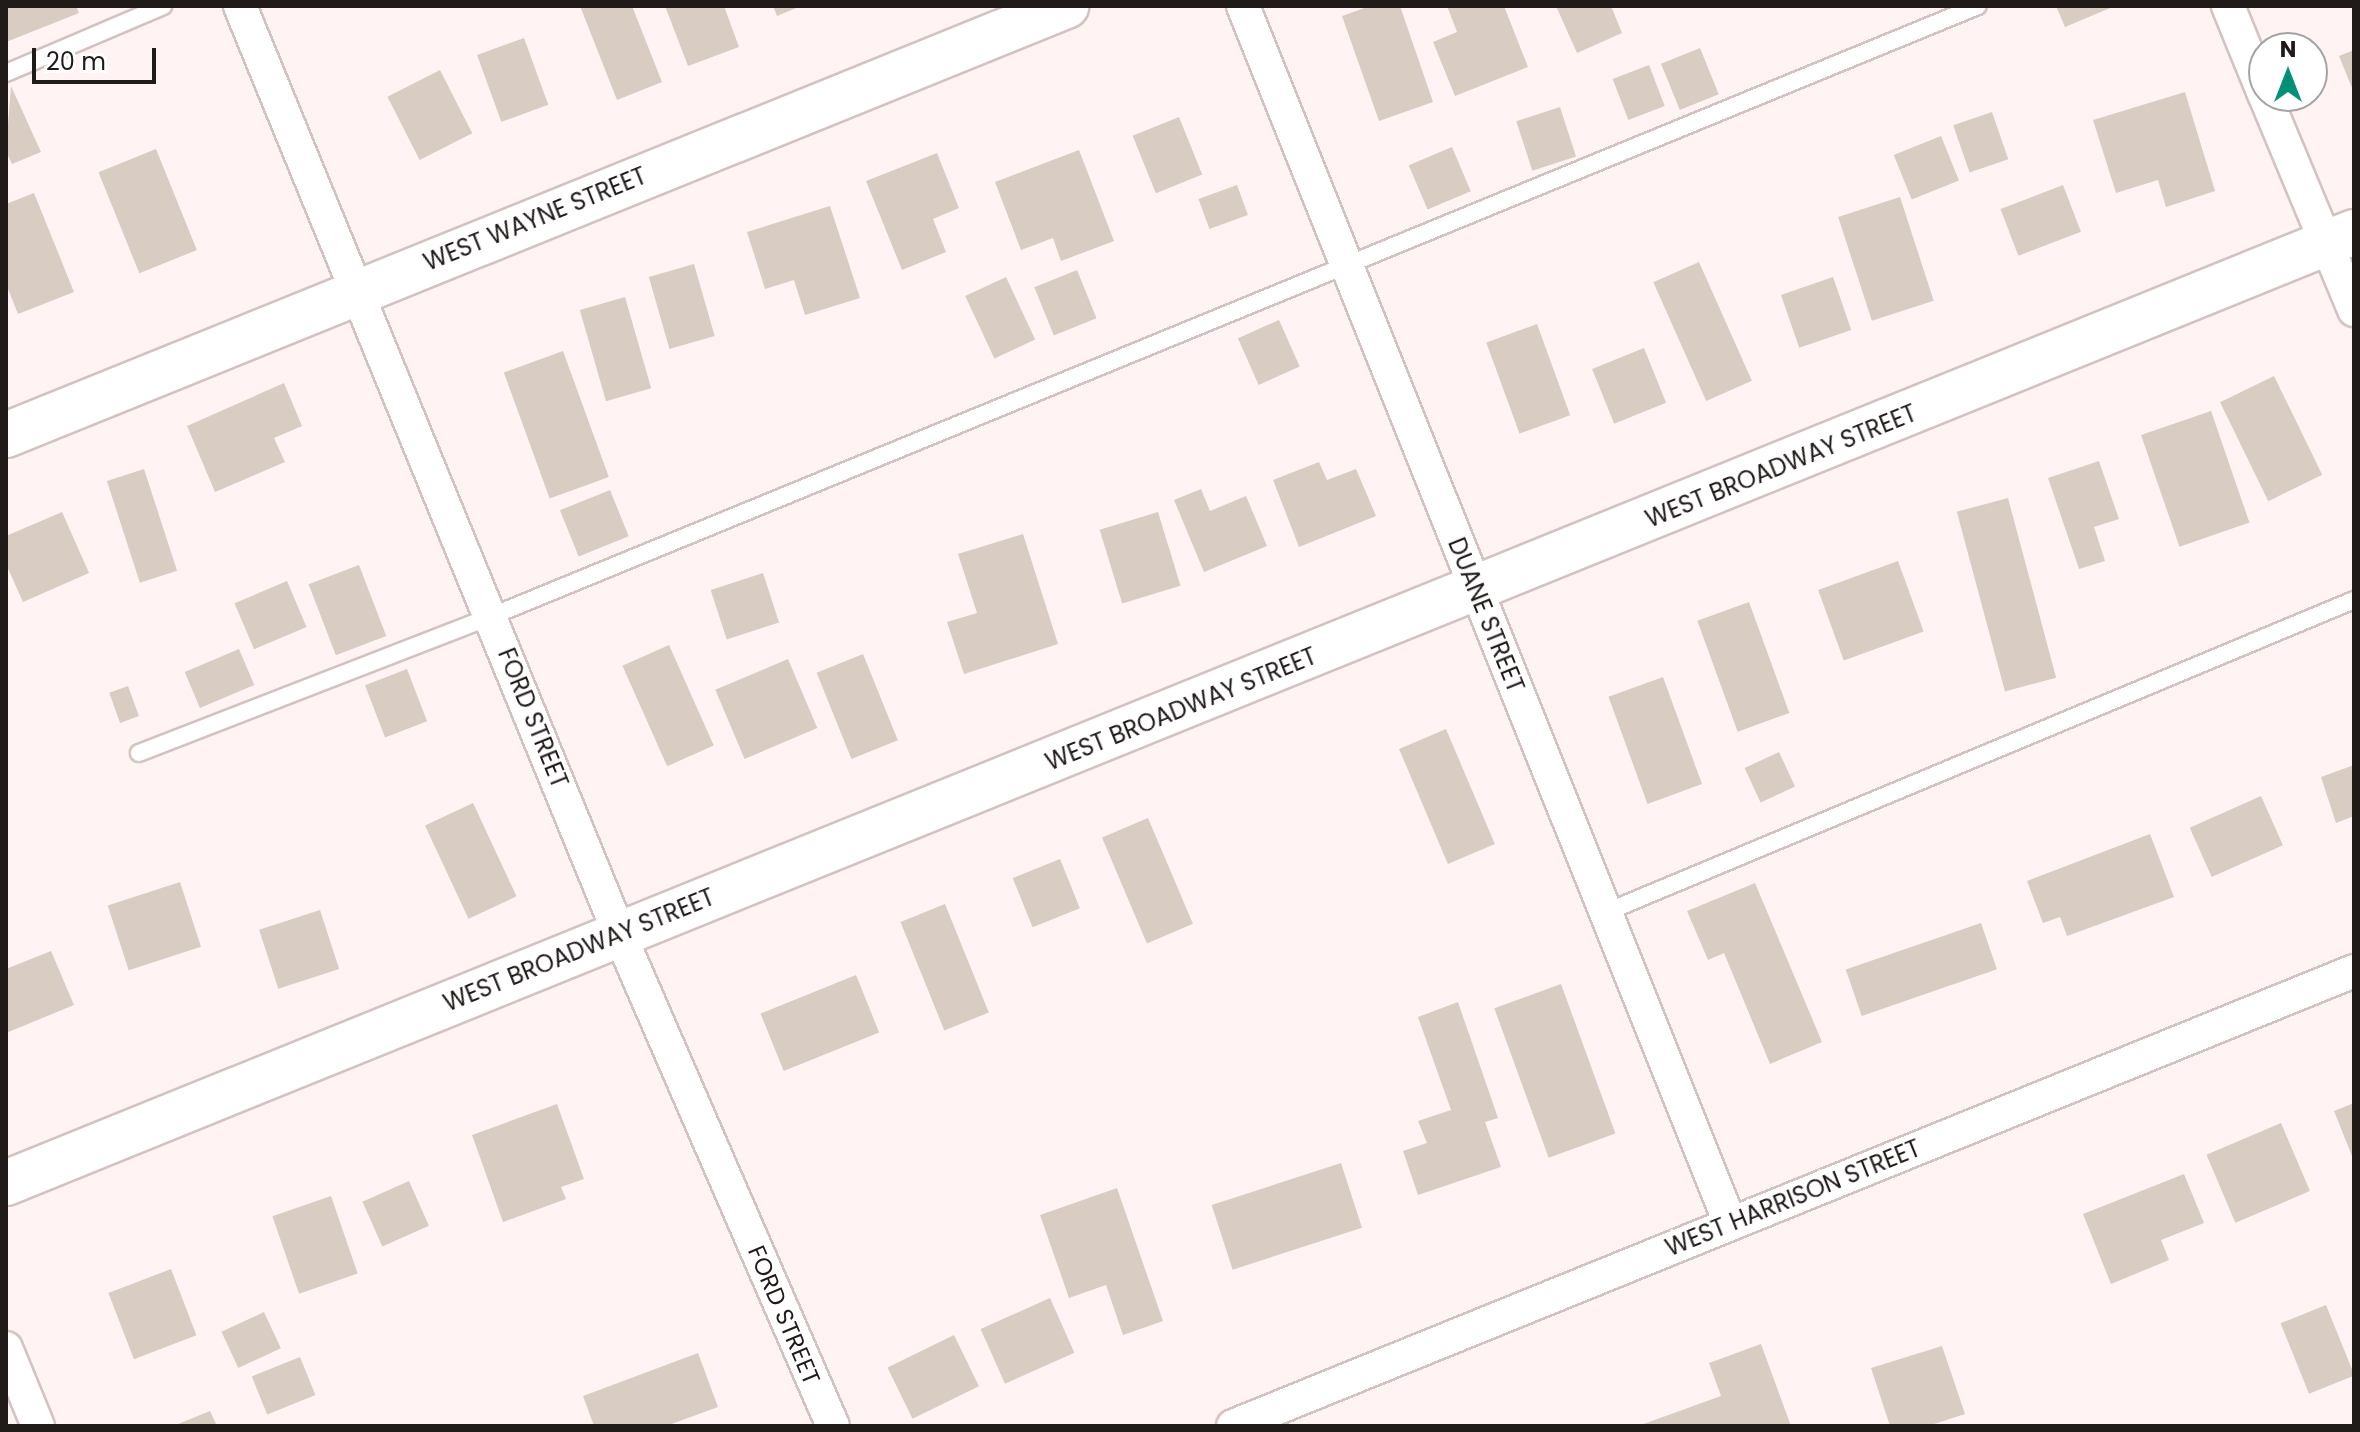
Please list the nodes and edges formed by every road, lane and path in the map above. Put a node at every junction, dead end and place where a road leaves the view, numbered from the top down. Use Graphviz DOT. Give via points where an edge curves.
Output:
graph roads {
  1 [pos="163,6"];
  2 [pos="240,6"];
  3 [pos="1066,6"];
  4 [pos="1243,6"];
  5 [pos="1978,6"];
  6 [pos="2228,6"];
  7 [pos="2248,55"];
  8 [pos="6,73"];
  9 [pos="2273,112"];
  10 [pos="2339,238"];
  11 [pos="1346,266"];
  12 [pos="359,291"];
  13 [pos="2354,310"];
  14 [pos="6,435"];
  15 [pos="1475,592"];
  16 [pos="2354,600"];
  17 [pos="492,616"];
  18 [pos="139,753"];
  19 [pos="1609,911"];
  20 [pos="619,933"];
  21 [pos="2354,971"];
  22 [pos="6,1183"];
  23 [pos="1730,1223"];
  24 [pos="6,1348"];
  25 [pos="38,1426"];
  26 [pos="833,1426"];
  27 [pos="1233,1426"];
  1 -- 8 [label="lane"];
  2 -- 12 [label="street, FORD STREET"];
  3 -- 12 [label="street, WEST WAYNE STREET"];
  4 -- 11 [label="street, DUANE STREET"];
  5 -- 11 [label="lane"];
  6 -- 7 [label="street"];
  9 -- 10 [label="street"];
  10 -- 13 [label="street"];
  10 -- 15 [label="street, WEST BROADWAY STREET"];
  11 -- 15 [label="street, DUANE STREET"];
  11 -- 17 [label="lane"];
  12 -- 14 [label="street, WEST WAYNE STREET"];
  12 -- 17 [label="street, FORD STREET"];
  15 -- 19 [label="street, DUANE STREET"];
  15 -- 20 [label="street, WEST BROADWAY STREET"];
  16 -- 19 [label="lane"];
  17 -- 18 [label="lane"];
  17 -- 20 [label="street, FORD STREET"];
  19 -- 23 [label="street, DUANE STREET"];
  20 -- 22 [label="street, WEST BROADWAY STREET"];
  20 -- 26 [label="street, FORD STREET"];
  21 -- 23 [label="street, WEST HARRISON STREET"];
  23 -- 27 [label="street, WEST HARRISON STREET"];
  24 -- 25 [label="street"];
}
